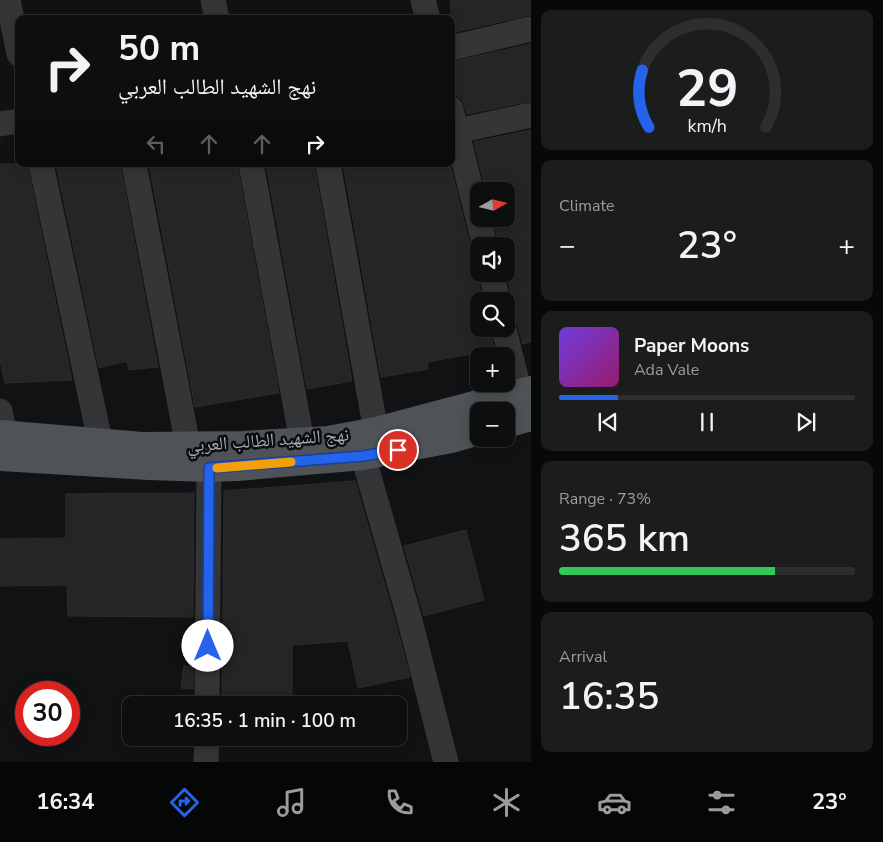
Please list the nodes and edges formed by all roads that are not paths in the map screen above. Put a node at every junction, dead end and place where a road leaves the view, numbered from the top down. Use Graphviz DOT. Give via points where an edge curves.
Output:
graph roads {
  1 [pos="8,0"];
  2 [pos="213,0"];
  3 [pos="423,0"];
  4 [pos="216,15"];
  5 [pos="427,15"];
  6 [pos="530,29"];
  7 [pos="15,34"];
  8 [pos="455,47"];
  9 [pos="530,115"];
  10 [pos="455,120"];
  11 [pos="15,122"];
  12 [pos="0,124"];
  13 [pos="455,124"];
  14 [pos="42,167"];
  15 [pos="135,167"];
  16 [pos="252,167"];
  17 [pos="329,167"];
  18 [pos="483,237"];
  19 [pos="507,337"];
  20 [pos="527,400"];
  21 [pos="515,414"];
  22 [pos="376,431"];
  23 [pos="1,434"];
  24 [pos="470,434"];
  25 [pos="302,441"];
  26 [pos="188,446"];
  27 [pos="101,452"];
  28 [pos="363,456"];
  29 [pos="209,468"];
  30 [pos="207,696"];
  31 [pos="207,746"];
  32 [pos="206,762"];
  33 [pos="446,762"];
  1 -- 7 [label="street"];
  2 -- 4 [label="street"];
  3 -- 5 [label="street"];
  6 -- 8 [label="street"];
  9 -- 10 [label="street"];
  11 -- 12 [label="street"];
  13 -- 18 [label="street"];
  14 -- 27 [label="street"];
  15 -- 26 [label="street"];
  16 -- 25 [label="street"];
  17 -- 22 [label="street"];
  19 -- 20 [label="street"];
  20 -- 21 [label="main road"];
  20 -- 22 [label="main road, نهج الشهيد الطالب العربي"];
  22 -- 25 [label="main road, نهج الشهيد الطالب العربي"];
  23 -- 27 [label="main road, نهج الشهيد الطالب العربي"];
  24 -- 28 [label="main road, نهج الشهيد الطالب العربي"];
  25 -- 26 [label="main road, نهج الشهيد الطالب العربي"];
  26 -- 27 [label="main road, نهج الشهيد الطالب العربي" via="142,446"];
  27 -- 29 [label="main road, نهج الشهيد الطالب العربي"];
  28 -- 29 [label="main road, نهج الشهيد الطالب العربي"];
  28 -- 33 [label="street"];
  29 -- 30 [label="street"];
  31 -- 32 [label="street"];
}
